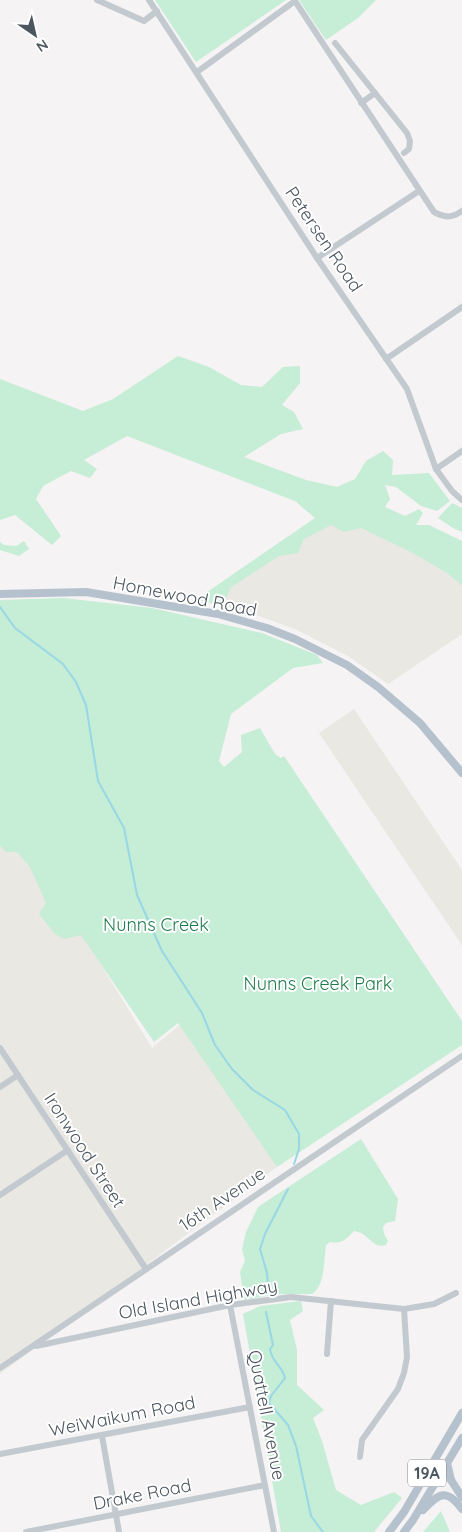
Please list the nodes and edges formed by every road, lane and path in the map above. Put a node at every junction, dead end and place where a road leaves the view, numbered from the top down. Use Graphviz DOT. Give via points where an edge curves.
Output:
graph roads {
  1 [pos="97,0"];
  2 [pos="149,0"];
  3 [pos="157,12"];
  4 [pos="335,43"];
  5 [pos="197,72"];
  6 [pos="375,93"];
  7 [pos="362,103"];
  8 [pos="404,153"];
  9 [pos="419,191"];
  10 [pos="462,211"];
  11 [pos="317,258"];
  12 [pos="462,307"];
  13 [pos="386,359"];
  14 [pos="462,452"];
  15 [pos="436,469"];
  16 [pos="462,500"];
  17 [pos="0,594"];
  18 [pos="462,773"];
  19 [pos="0,1048"];
  20 [pos="462,1056"];
  21 [pos="18,1075"];
  22 [pos="0,1087"];
  23 [pos="68,1150"];
  24 [pos="0,1195"];
  25 [pos="146,1269"];
  26 [pos="456,1293"];
  27 [pos="331,1300"];
  28 [pos="230,1305"];
  29 [pos="404,1309"];
  30 [pos="32,1346"];
  31 [pos="327,1354"];
  32 [pos="0,1368"];
  33 [pos="250,1407"];
  34 [pos="462,1413"];
  35 [pos="102,1436"];
  36 [pos="462,1438"];
  37 [pos="0,1454"];
  38 [pos="360,1457"];
  39 [pos="447,1463"];
  40 [pos="265,1485"];
  41 [pos="462,1496"];
  42 [pos="462,1509"];
  43 [pos="116,1514"];
  44 [pos="413,1520"];
  45 [pos="26,1532"];
  46 [pos="120,1532"];
  47 [pos="274,1532"];
  48 [pos="389,1532"];
  49 [pos="404,1532"];
  1 -- 3 [label="street" via="144,21"];
  2 -- 3 [label="street, Petersen Road"];
  3 -- 5 [label="street, Petersen Road"];
  4 -- 6 [label="street"];
  5 -- 7 [label="street" via="295,1"];
  5 -- 11 [label="street, Petersen Road"];
  6 -- 7 [label="street"];
  6 -- 8 [label="street" via="408,133 409,149"];
  7 -- 9 [label="street"];
  9 -- 10 [label="street" via="434,212 444,217"];
  9 -- 11 [label="street"];
  11 -- 13 [label="street, Petersen Road"];
  12 -- 13 [label="street"];
  13 -- 15 [label="street, Petersen Road" via="407,389"];
  14 -- 15 [label="street"];
  15 -- 16 [label="street, Petersen Road"];
  17 -- 18 [label="main road, Homewood Road" via="86,592 218,614 294,638 347,665 378,687 420,723"];
  19 -- 21 [label="street, Ironwood Street"];
  20 -- 25 [label="street, 16th Avenue"];
  21 -- 22 [label="street"];
  21 -- 23 [label="street, Ironwood Street"];
  23 -- 24 [label="street"];
  23 -- 25 [label="street, Ironwood Street"];
  25 -- 30 [label="street, 16th Avenue"];
  26 -- 29 [label="street, Old Island Highway" via="434,1304"];
  27 -- 28 [label="street, Old Island Highway" via="291,1297"];
  27 -- 29 [label="street, Old Island Highway"];
  27 -- 31 [label="street"];
  28 -- 30 [label="street, Old Island Highway"];
  28 -- 33 [label="street, Quattell Avenue"];
  29 -- 38 [label="street" via="407,1357 404,1373 398,1389 362,1440"];
  30 -- 32 [label="street, 16th Avenue"];
  33 -- 35 [label="street, WeiWaikum Road"];
  33 -- 40 [label="street, Quattell Avenue"];
  34 -- 48 [label="main road, 19A"];
  35 -- 37 [label="street, WeiWaikum Road"];
  35 -- 43 [label="street"];
  36 -- 39 [label="main road, 19A"];
  39 -- 41 [label="main road" via="451,1480"];
  39 -- 44 [label="main road, 19A"];
  40 -- 43 [label="street, Drake Road"];
  40 -- 47 [label="street, Quattell Avenue"];
  42 -- 44 [label="main road" via="455,1499 444,1495 435,1497"];
  43 -- 45 [label="street, Drake Road"];
  43 -- 46 [label="street"];
  44 -- 49 [label="main road, 19A"];
}
